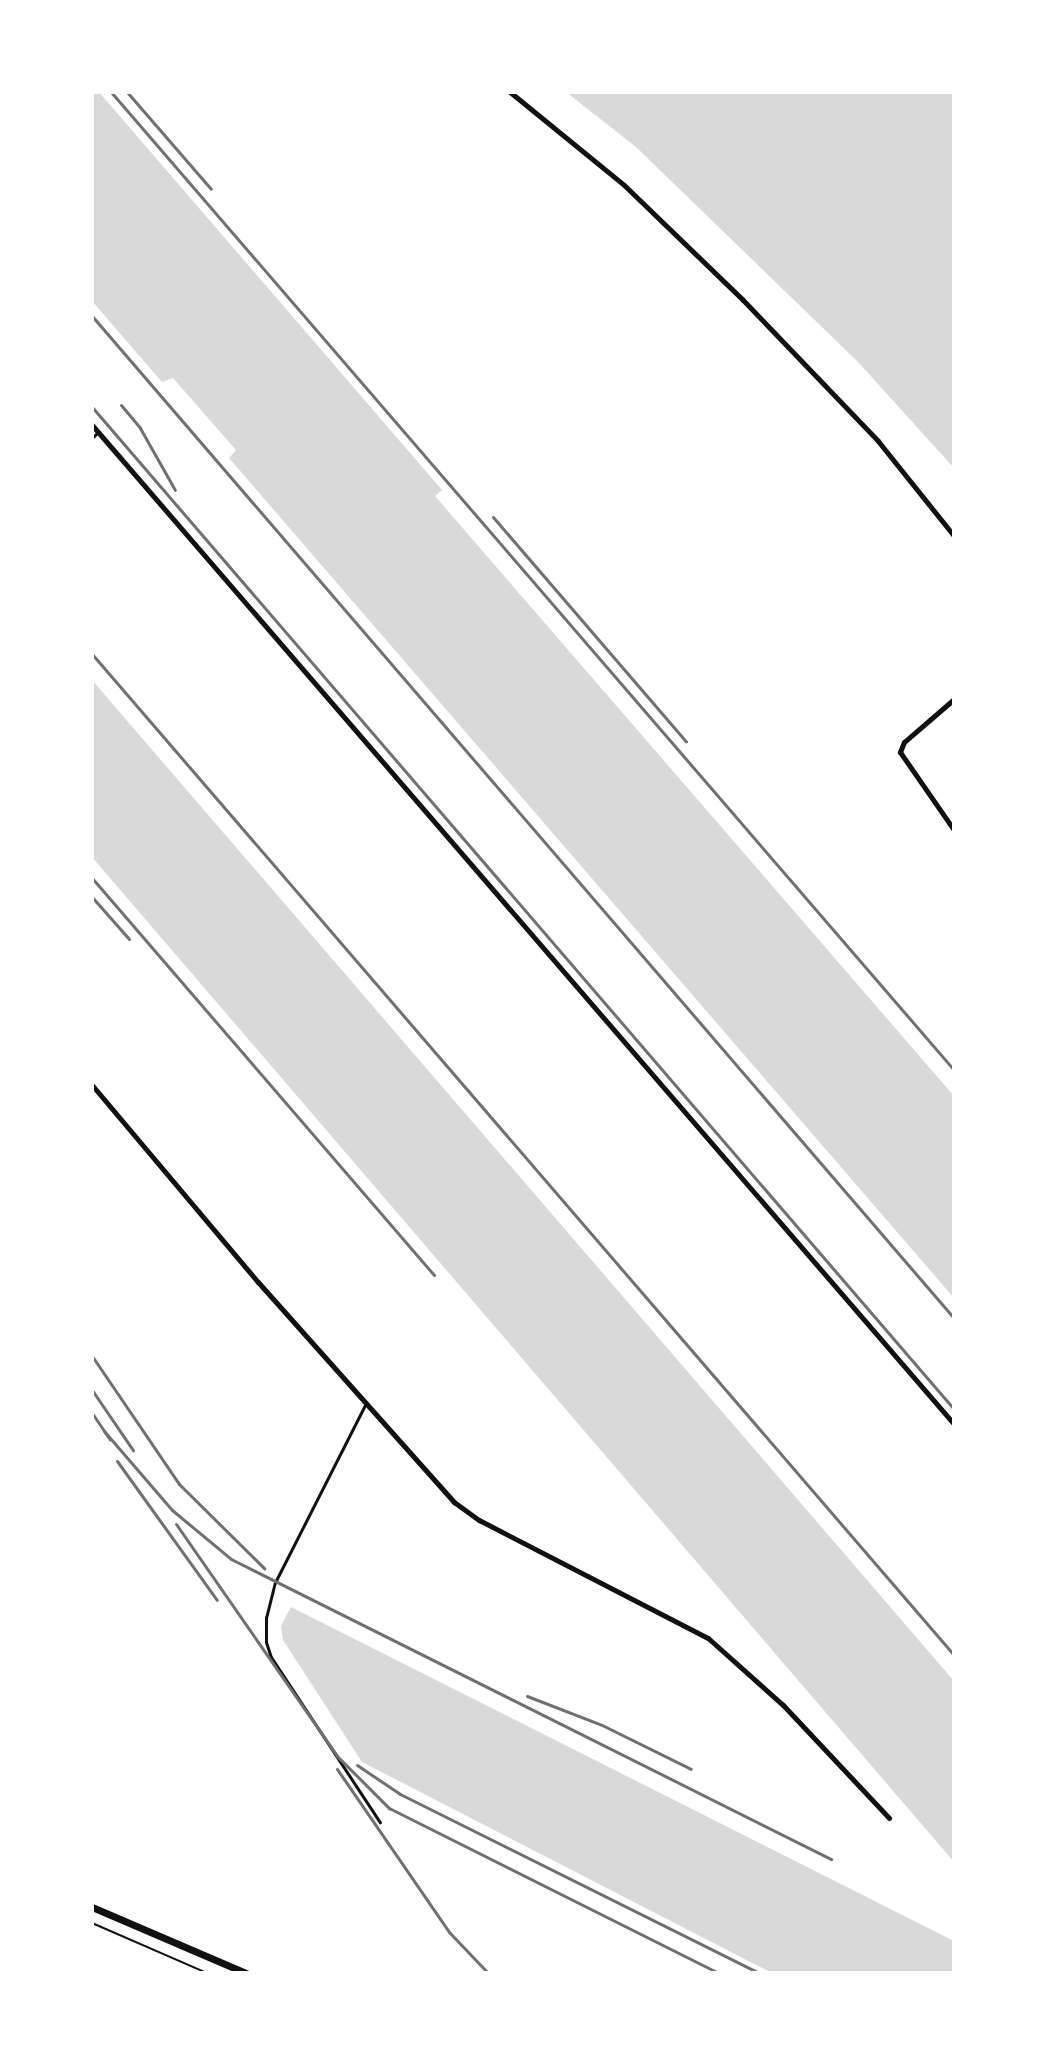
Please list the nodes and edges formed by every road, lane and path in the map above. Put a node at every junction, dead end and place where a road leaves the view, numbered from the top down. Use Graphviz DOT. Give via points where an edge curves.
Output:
graph roads {
  1 [pos="510,92"];
  2 [pos="92,425"];
  3 [pos="98,432"];
  4 [pos="92,438"];
  5 [pos="954,536"];
  6 [pos="954,699"];
  7 [pos="954,830"];
  8 [pos="92,1085"];
  9 [pos="366,1403"];
  10 [pos="954,1424"];
  11 [pos="889,1818"];
  12 [pos="380,1822"];
  13 [pos="92,1907"];
  14 [pos="92,1923"];
  15 [pos="207,1973"];
  16 [pos="246,1973"];
  1 -- 5 [label="street" via="624,185 733,290 878,441"];
  2 -- 3 [label="street"];
  3 -- 4 [label="lane"];
  3 -- 10 [label="street"];
  6 -- 7 [label="street" via="900,752"];
  8 -- 9 [label="street"];
  9 -- 11 [label="street" via="465,1512 708,1638 783,1705"];
  9 -- 12 [label="lane" via="275,1582 266,1642"];
  13 -- 16 [label="street"];
  14 -- 15 [label="path"];
}
